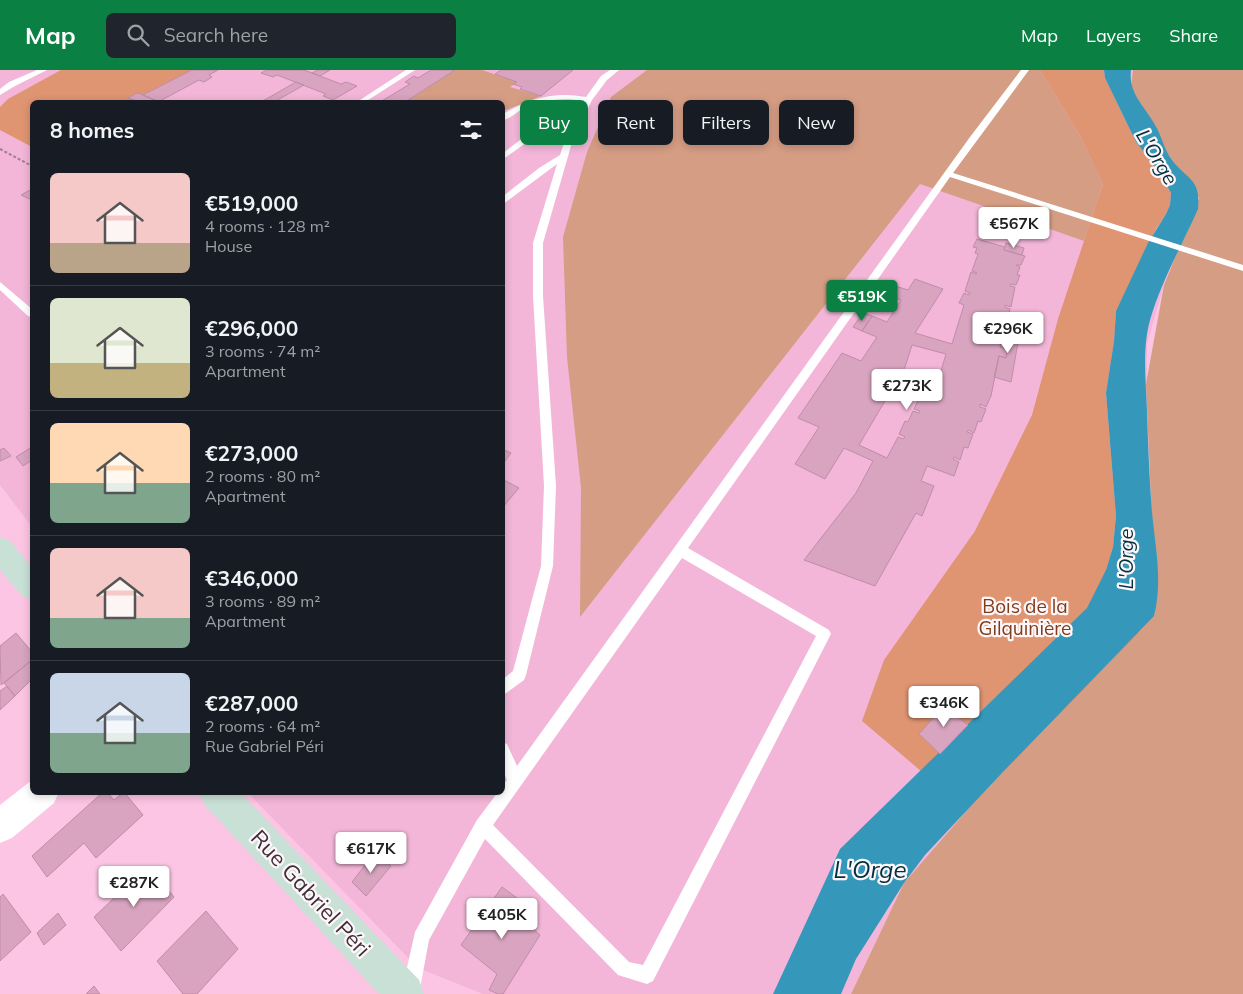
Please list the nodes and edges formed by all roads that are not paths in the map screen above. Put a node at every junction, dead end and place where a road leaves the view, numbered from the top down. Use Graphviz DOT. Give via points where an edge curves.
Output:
graph roads {
  1 [pos="43,70"];
  2 [pos="411,70"];
  3 [pos="615,70"];
  4 [pos="1025,70"];
  5 [pos="0,93"];
  6 [pos="364,100"];
  7 [pos="541,100"];
  8 [pos="588,100"];
  9 [pos="520,108"];
  10 [pos="505,117"];
  11 [pos="520,144"];
  12 [pos="567,145"];
  13 [pos="505,156"];
  14 [pos="563,157"];
  15 [pos="948,174"];
  16 [pos="505,200"];
  17 [pos="1243,268"];
  18 [pos="0,285"];
  19 [pos="30,308"];
  20 [pos="0,549"];
  21 [pos="680,550"];
  22 [pos="30,585"];
  23 [pos="505,687"];
  24 [pos="505,757"];
  25 [pos="515,781"];
  26 [pos="39,795"];
  27 [pos="219,795"];
  28 [pos="0,826"];
  29 [pos="483,826"];
  30 [pos="405,994"];
  31 [pos="410,994"];
  1 -- 5 [label="lane"];
  2 -- 6 [label="lane"];
  3 -- 8 [label="lane" via="604,78"];
  4 -- 15 [label="lane"];
  7 -- 8 [label="lane" via="562,96"];
  9 -- 10 [label="lane"];
  11 -- 13 [label="lane"];
  12 -- 14 [label="lane"];
  14 -- 16 [label="lane"];
  14 -- 23 [label="lane" via="538,243 538,296 550,486 547,566 520,675"];
  15 -- 17 [label="lane"];
  15 -- 21 [label="lane"];
  18 -- 19 [label="lane"];
  20 -- 22 [label="main road"];
  21 -- 25 [label="lane"];
  21 -- 29 [label="lane" via="824,634 647,975 624,969"];
  24 -- 25 [label="lane"];
  25 -- 29 [label="lane"];
  26 -- 28 [label="street"];
  27 -- 30 [label="main road, Rue Gabriel Péri"];
  29 -- 31 [label="lane" via="421,938"];
}
